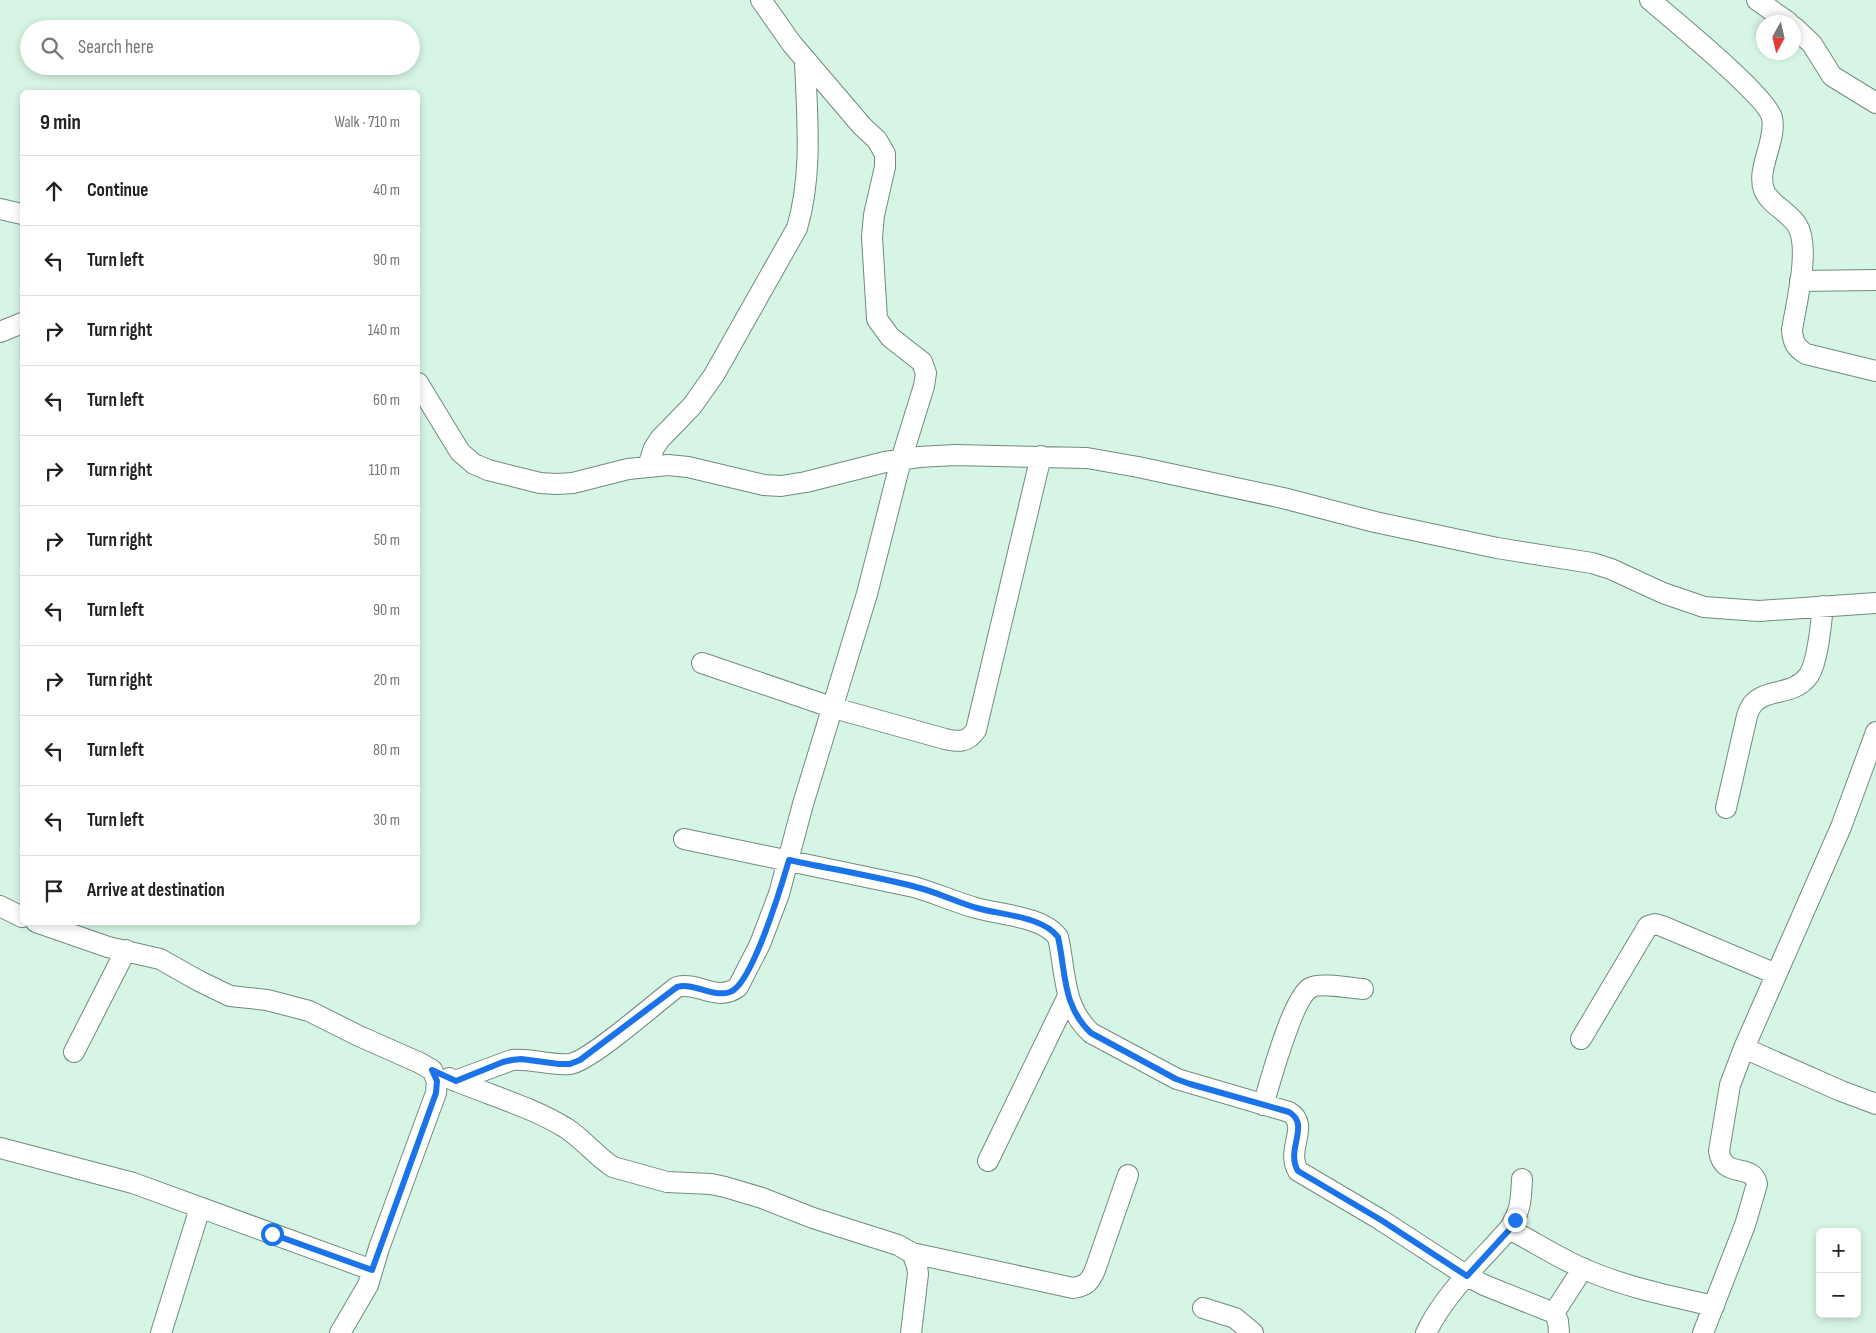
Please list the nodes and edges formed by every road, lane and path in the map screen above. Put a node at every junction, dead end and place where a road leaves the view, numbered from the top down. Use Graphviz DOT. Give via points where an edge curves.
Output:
graph roads {
  1 [pos="761,0"];
  2 [pos="1650,0"];
  3 [pos="1757,0"];
  4 [pos="1778,15"];
  5 [pos="1801,34"];
  6 [pos="805,61"];
  7 [pos="1876,103"];
  8 [pos="0,209"];
  9 [pos="20,214"];
  10 [pos="1876,280"];
  11 [pos="1800,281"];
  12 [pos="20,324"];
  13 [pos="0,332"];
  14 [pos="1876,372"];
  15 [pos="420,388"];
  16 [pos="1041,456"];
  17 [pos="901,460"];
  18 [pos="648,466"];
  19 [pos="1876,603"];
  20 [pos="1823,606"];
  21 [pos="702,664"];
  22 [pos="834,708"];
  23 [pos="1876,732"];
  24 [pos="1726,808"];
  25 [pos="684,839"];
  26 [pos="789,860"];
  27 [pos="0,906"];
  28 [pos="20,916"];
  29 [pos="45,925"];
  30 [pos="126,950"];
  31 [pos="1776,974"];
  32 [pos="1363,989"];
  33 [pos="1068,996"];
  34 [pos="1582,1039"];
  35 [pos="1744,1048"];
  36 [pos="74,1052"];
  37 [pos="432,1070"];
  38 [pos="456,1081"];
  39 [pos="1876,1104"];
  40 [pos="1263,1105"];
  41 [pos="0,1148"];
  42 [pos="988,1161"];
  43 [pos="1128,1175"];
  44 [pos="1522,1179"];
  45 [pos="200,1208"];
  46 [pos="1510,1229"];
  47 [pos="912,1254"];
  48 [pos="1583,1268"];
  49 [pos="372,1270"];
  50 [pos="1467,1276"];
  51 [pos="1714,1306"];
  52 [pos="1203,1308"];
  53 [pos="1554,1313"];
  54 [pos="161,1333"];
  55 [pos="340,1333"];
  56 [pos="911,1333"];
  57 [pos="1253,1333"];
  58 [pos="1426,1333"];
  59 [pos="1559,1333"];
  60 [pos="1703,1333"];
  1 -- 6 [label="street"];
  2 -- 11 [label="street" via="1718,58 1768,109 1772,129 1763,188 1769,199 1798,226 1803,246"];
  3 -- 4 [label="street"];
  5 -- 7 [label="street" via="1812,44 1832,76"];
  6 -- 17 [label="street" via="877,140 884,154 885,167 872,237 877,318 890,337 922,362 926,373"];
  6 -- 18 [label="street" via="808,151 803,210 797,228 714,375 692,406 660,439"];
  8 -- 9 [label="street"];
  10 -- 11 [label="street"];
  11 -- 14 [label="street" via="1792,330 1796,348 1806,354"];
  12 -- 13 [label="street"];
  15 -- 18 [label="street" via="460,452 474,464 488,470 532,482 557,484"];
  16 -- 17 [label="street" via="955,455"];
  16 -- 20 [label="street" via="1112,462 1497,548 1592,563 1704,607 1758,611"];
  16 -- 22 [label="street" via="976,730 970,739 958,742 945,740"];
  17 -- 18 [label="street" via="781,486 688,467"];
  17 -- 22 [label="street"];
  19 -- 20 [label="street"];
  20 -- 24 [label="street" via="1810,674 1790,690 1762,696 1752,704"];
  21 -- 22 [label="street"];
  22 -- 26 [label="street"];
  23 -- 31 [label="street" via="1841,826"];
  25 -- 26 [label="street"];
  26 -- 33 [label="street" via="914,887 976,908 1042,924 1058,937"];
  26 -- 38 [label="street" via="760,944 742,980 732,991 716,993 683,985 580,1060 559,1064 512,1060"];
  27 -- 28 [label="street"];
  29 -- 30 [label="street"];
  30 -- 36 [label="street"];
  30 -- 37 [label="street" via="160,959 230,996 267,1000 309,1011"];
  31 -- 34 [label="street" via="1662,926 1648,926"];
  31 -- 35 [label="street"];
  32 -- 40 [label="street" via="1324,986 1310,988 1303,995 1283,1042"];
  33 -- 40 [label="street" via="1076,1017 1091,1033 1176,1079"];
  33 -- 42 [label="street"];
  35 -- 39 [label="street"];
  35 -- 51 [label="street" via="1730,1085 1719,1151 1724,1165 1752,1174 1757,1184"];
  37 -- 38 [label="street"];
  37 -- 49 [label="street" via="437,1081 436,1093"];
  38 -- 47 [label="street" via="547,1117 576,1135 613,1167 668,1182 725,1187 898,1245"];
  40 -- 50 [label="street" via="1296,1116 1294,1164 1298,1171"];
  41 -- 45 [label="street" via="133,1183"];
  43 -- 47 [label="street" via="1095,1270 1084,1287 1073,1288"];
  44 -- 46 [label="street" via="1519,1212"];
  45 -- 49 [label="street"];
  45 -- 54 [label="street"];
  46 -- 48 [label="street"];
  46 -- 50 [label="street"];
  47 -- 56 [label="street" via="918,1274"];
  48 -- 51 [label="street" via="1641,1288"];
  48 -- 53 [label="street"];
  49 -- 55 [label="street" via="362,1298"];
  50 -- 53 [label="street"];
  50 -- 58 [label="street" via="1446,1298"];
  51 -- 60 [label="street"];
  52 -- 57 [label="street" via="1235,1318"];
  53 -- 59 [label="street"];
}
